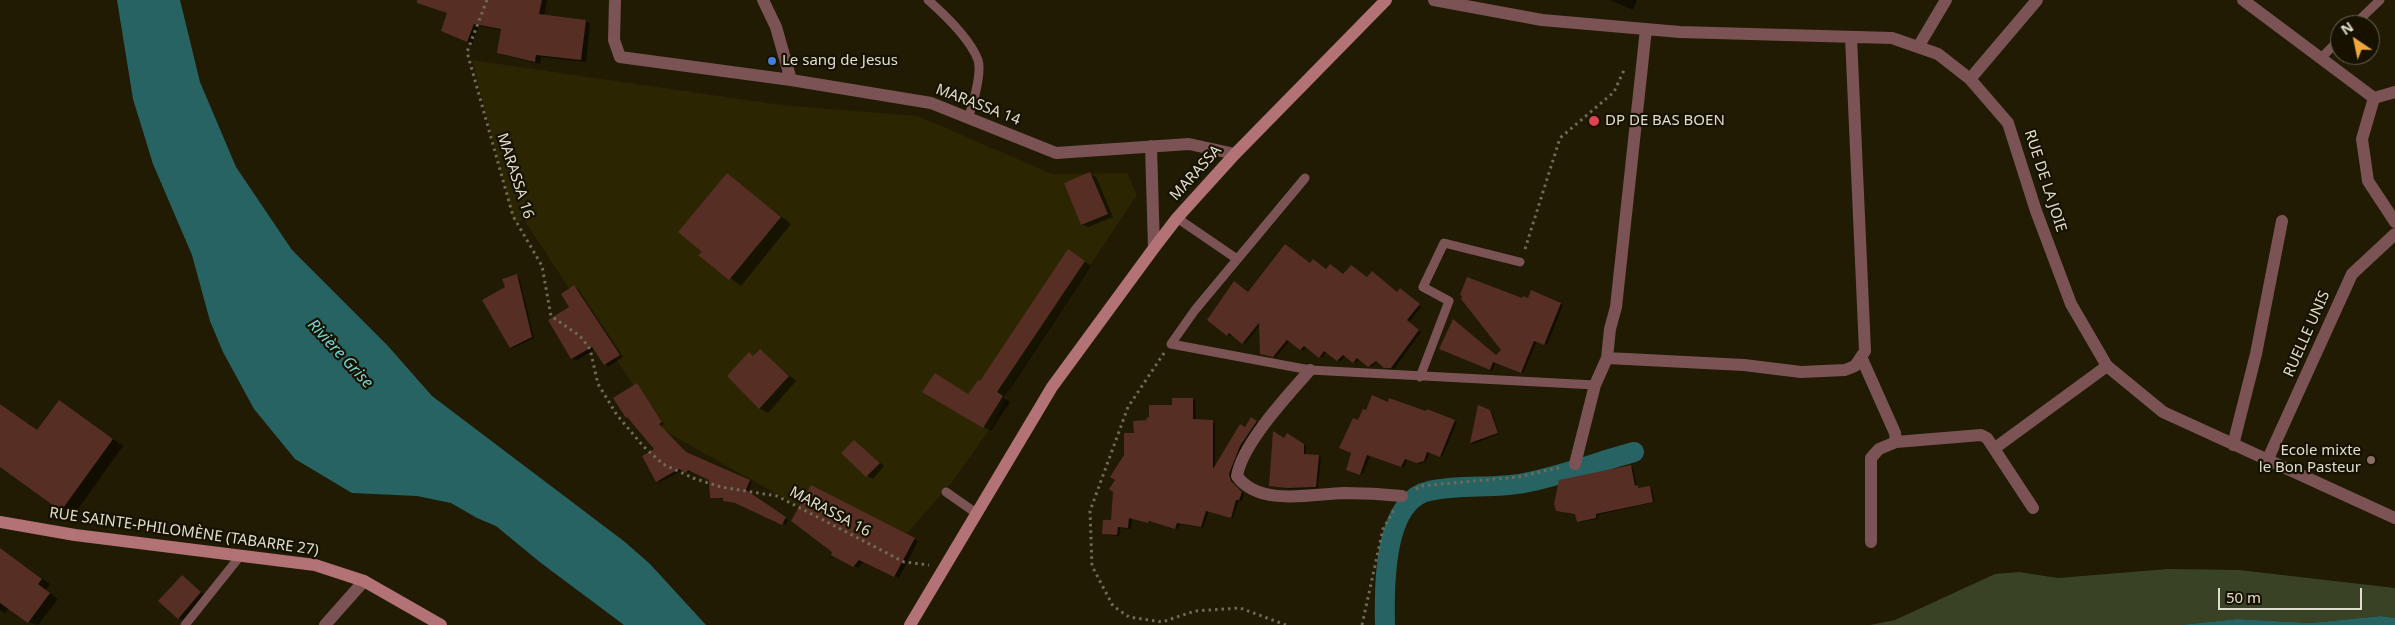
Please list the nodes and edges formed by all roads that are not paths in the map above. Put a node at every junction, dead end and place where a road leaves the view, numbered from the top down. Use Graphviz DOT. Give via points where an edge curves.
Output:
graph roads {
  1 [pos="615,0"];
  2 [pos="763,0"];
  3 [pos="928,0"];
  4 [pos="1386,0"];
  5 [pos="1434,0"];
  6 [pos="1946,0"];
  7 [pos="2037,0"];
  8 [pos="2243,0"];
  9 [pos="2380,0"];
  10 [pos="2364,15"];
  11 [pos="1646,29"];
  12 [pos="1851,37"];
  13 [pos="1918,47"];
  14 [pos="2330,49"];
  15 [pos="2320,59"];
  16 [pos="1970,79"];
  17 [pos="792,80"];
  18 [pos="2395,92"];
  19 [pos="2374,98"];
  20 [pos="968,118"];
  21 [pos="1151,146"];
  22 [pos="1235,154"];
  23 [pos="1305,178"];
  24 [pos="1177,218"];
  25 [pos="2282,221"];
  26 [pos="2395,222"];
  27 [pos="2395,234"];
  28 [pos="1154,248"];
  29 [pos="1237,259"];
  30 [pos="1520,262"];
  31 [pos="1607,358"];
  32 [pos="1862,359"];
  33 [pos="2107,366"];
  34 [pos="1310,370"];
  35 [pos="1420,377"];
  36 [pos="1595,384"];
  37 [pos="1896,442"];
  38 [pos="2233,445"];
  39 [pos="1995,448"];
  40 [pos="2267,461"];
  41 [pos="1575,464"];
  42 [pos="946,492"];
  43 [pos="1402,496"];
  44 [pos="2033,508"];
  45 [pos="976,513"];
  46 [pos="2395,518"];
  47 [pos="0,522"];
  48 [pos="1871,542"];
  49 [pos="241,555"];
  50 [pos="364,581"];
  51 [pos="185,625"];
  52 [pos="325,625"];
  53 [pos="441,625"];
  54 [pos="910,625"];
  1 -- 17 [label="street, MARASSA 14" via="614,40 620,57"];
  2 -- 17 [label="street" via="776,27"];
  3 -- 20 [label="lane" via="954,25 979,61 974,103"];
  4 -- 22 [label="main road, MARASSA"];
  5 -- 11 [label="street, RUE DE LA JOIE" via="1542,20"];
  6 -- 13 [label="street"];
  7 -- 16 [label="street"];
  8 -- 15 [label="street"];
  9 -- 10 [label="lane"];
  11 -- 12 [label="street, RUE DE LA JOIE"];
  11 -- 31 [label="street" via="1616,307"];
  12 -- 13 [label="street, RUE DE LA JOIE" via="1892,38"];
  12 -- 32 [label="street" via="1865,352"];
  13 -- 16 [label="street, RUE DE LA JOIE" via="1938,54"];
  14 -- 15 [label="lane"];
  15 -- 19 [label="street"];
  16 -- 33 [label="street, RUE DE LA JOIE" via="2008,123 2071,304"];
  17 -- 20 [label="street, MARASSA 14" via="931,103"];
  18 -- 19 [label="street"];
  19 -- 26 [label="street" via="2362,139 2368,182"];
  20 -- 21 [label="street, MARASSA 14" via="1056,153"];
  21 -- 22 [label="street, MARASSA 14" via="1189,144"];
  21 -- 28 [label="street"];
  22 -- 24 [label="main road, MARASSA"];
  23 -- 29 [label="lane"];
  24 -- 28 [label="main road, MARASSA"];
  24 -- 29 [label="lane"];
  25 -- 38 [label="street" via="2256,354"];
  27 -- 40 [label="street, RUELLE UNIS" via="2352,274"];
  28 -- 45 [label="main road, MARASSA" via="1052,387"];
  29 -- 34 [label="lane" via="1171,344"];
  30 -- 35 [label="lane" via="1444,243 1423,288 1449,300"];
  31 -- 32 [label="street" via="1744,365 1801,372 1845,370"];
  31 -- 36 [label="street"];
  32 -- 37 [label="street"];
  33 -- 38 [label="street, RUE DE LA JOIE" via="2163,412"];
  33 -- 39 [label="street"];
  34 -- 35 [label="lane"];
  34 -- 43 [label="street" via="1277,408 1245,454 1237,476 1252,490 1281,497 1364,493"];
  35 -- 36 [label="lane"];
  36 -- 41 [label="street"];
  37 -- 39 [label="street" via="1981,435"];
  37 -- 48 [label="street" via="1878,449 1871,458"];
  38 -- 40 [label="street, RUE DE LA JOIE"];
  39 -- 44 [label="street"];
  40 -- 46 [label="street, RUE DE LA JOIE"];
  42 -- 45 [label="lane"];
  45 -- 54 [label="main road, MARASSA"];
  47 -- 49 [label="main road, RUE SAINTE-PHILOMÈNE (TABARRE 27)" via="75,535"];
  49 -- 50 [label="main road, RUE SAINTE-PHILOMÈNE (TABARRE 27)" via="315,565"];
  49 -- 51 [label="lane"];
  50 -- 52 [label="street"];
  50 -- 53 [label="main road, RUE SAINTE-PHILOMÈNE (TABARRE 27)"];
}
